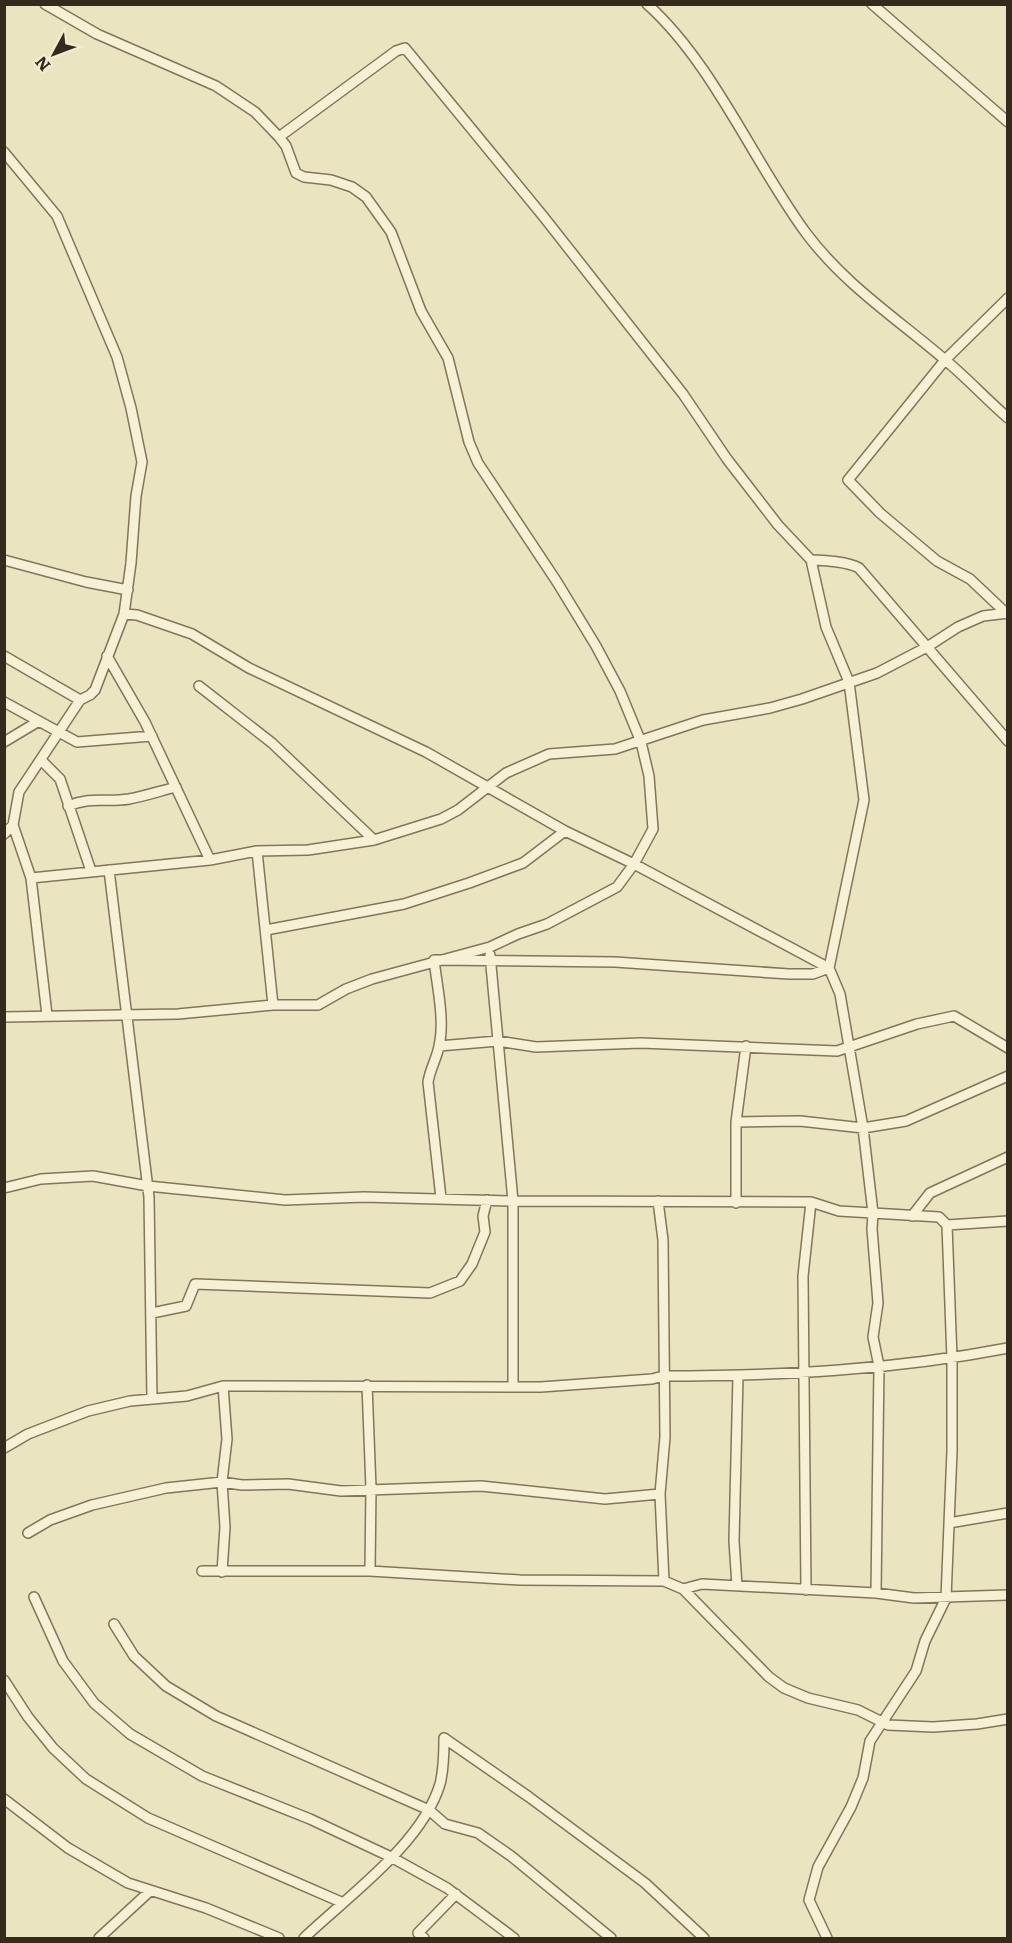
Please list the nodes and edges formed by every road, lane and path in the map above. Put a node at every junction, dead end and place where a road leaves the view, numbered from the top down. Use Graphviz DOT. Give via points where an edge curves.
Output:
graph roads {
  1 [pos="45,4"];
  2 [pos="647,4"];
  3 [pos="872,4"];
  4 [pos="1008,122"];
  5 [pos="279,137"];
  6 [pos="4,152"];
  7 [pos="1008,298"];
  8 [pos="945,360"];
  9 [pos="1008,418"];
  10 [pos="4,560"];
  11 [pos="811,560"];
  12 [pos="128,590"];
  13 [pos="1007,613"];
  14 [pos="124,614"];
  15 [pos="927,647"];
  16 [pos="4,656"];
  17 [pos="107,656"];
  18 [pos="849,682"];
  19 [pos="199,686"];
  20 [pos="80,700"];
  21 [pos="4,702"];
  22 [pos="39,721"];
  23 [pos="58,733"];
  24 [pos="152,736"];
  25 [pos="1008,741"];
  26 [pos="4,742"];
  27 [pos="641,742"];
  28 [pos="42,761"];
  29 [pos="176,787"];
  30 [pos="488,787"];
  31 [pos="68,806"];
  32 [pos="13,825"];
  33 [pos="565,831"];
  34 [pos="4,834"];
  35 [pos="374,840"];
  36 [pos="257,851"];
  37 [pos="210,860"];
  38 [pos="634,864"];
  39 [pos="110,870"];
  40 [pos="91,872"];
  41 [pos="31,878"];
  42 [pos="266,930"];
  43 [pos="490,947"];
  44 [pos="434,960"];
  45 [pos="491,960"];
  46 [pos="828,968"];
  47 [pos="273,1005"];
  48 [pos="47,1015"];
  49 [pos="126,1016"];
  50 [pos="4,1017"];
  51 [pos="498,1041"];
  52 [pos="439,1046"];
  53 [pos="746,1046"];
  54 [pos="847,1047"];
  55 [pos="1008,1047"];
  56 [pos="1008,1076"];
  57 [pos="735,1122"];
  58 [pos="863,1128"];
  59 [pos="1008,1157"];
  60 [pos="148,1186"];
  61 [pos="4,1188"];
  62 [pos="441,1198"];
  63 [pos="487,1200"];
  64 [pos="513,1201"];
  65 [pos="658,1201"];
  66 [pos="811,1202"];
  67 [pos="736,1203"];
  68 [pos="873,1213"];
  69 [pos="912,1216"];
  70 [pos="1008,1221"];
  71 [pos="947,1225"];
  72 [pos="152,1313"];
  73 [pos="1008,1348"];
  74 [pos="952,1359"];
  75 [pos="879,1366"];
  76 [pos="802,1374"];
  77 [pos="663,1376"];
  78 [pos="738,1376"];
  79 [pos="367,1385"];
  80 [pos="223,1386"];
  81 [pos="513,1387"];
  82 [pos="152,1399"];
  83 [pos="4,1448"];
  84 [pos="222,1482"];
  85 [pos="371,1488"];
  86 [pos="660,1494"];
  87 [pos="1008,1512"];
  88 [pos="949,1523"];
  89 [pos="28,1533"];
  90 [pos="202,1571"];
  91 [pos="370,1571"];
  92 [pos="222,1572"];
  93 [pos="664,1581"];
  94 [pos="737,1586"];
  95 [pos="683,1589"];
  96 [pos="806,1590"];
  97 [pos="876,1593"];
  98 [pos="1008,1595"];
  99 [pos="34,1597"];
  100 [pos="946,1598"];
  101 [pos="114,1623"];
  102 [pos="4,1680"];
  103 [pos="1008,1719"];
  104 [pos="880,1723"];
  105 [pos="4,1798"];
  106 [pos="429,1810"];
  107 [pos="392,1857"];
  108 [pos="150,1891"];
  109 [pos="456,1894"];
  110 [pos="341,1902"];
  111 [pos="102,1936"];
  112 [pos="115,1938"];
  113 [pos="279,1938"];
  114 [pos="304,1938"];
  115 [pos="424,1938"];
  116 [pos="514,1938"];
  117 [pos="611,1938"];
  118 [pos="704,1938"];
  119 [pos="826,1938"];
  1 -- 5 [label="street" via="97,34 216,86 255,112"];
  2 -- 8 [label="street" via="713,87 782,198 826,258 877,306"];
  3 -- 4 [label="street"];
  5 -- 11 [label="street" via="405,48 683,394 778,525"];
  5 -- 27 [label="street" via="296,173 352,187 384,219 399,248 421,311 448,358 478,463 596,646"];
  6 -- 12 [label="street" via="57,216 117,357 142,462"];
  7 -- 8 [label="street"];
  8 -- 9 [label="street"];
  8 -- 13 [label="street" via="848,480 937,561 970,579"];
  10 -- 12 [label="street"];
  11 -- 15 [label="street" via="848,562 859,568"];
  11 -- 18 [label="street" via="826,627"];
  12 -- 14 [label="street"];
  13 -- 15 [label="street" via="983,616"];
  14 -- 17 [label="street"];
  14 -- 30 [label="street" via="192,634 249,668 338,708"];
  15 -- 18 [label="street" via="877,673"];
  15 -- 25 [label="street"];
  16 -- 20 [label="street"];
  17 -- 20 [label="street" via="95,690"];
  17 -- 24 [label="street"];
  18 -- 27 [label="street" via="770,708 703,720"];
  18 -- 46 [label="street" via="864,800"];
  19 -- 35 [label="street" via="272,743"];
  20 -- 23 [label="street"];
  21 -- 22 [label="street"];
  22 -- 23 [label="street"];
  22 -- 26 [label="street"];
  23 -- 24 [label="street" via="77,742"];
  23 -- 28 [label="street"];
  24 -- 29 [label="street"];
  27 -- 30 [label="street" via="549,754 521,765"];
  27 -- 38 [label="street" via="653,806 652,829"];
  28 -- 31 [label="street" via="60,779"];
  28 -- 32 [label="street" via="19,792"];
  29 -- 31 [label="street" via="129,799 88,799"];
  29 -- 37 [label="street"];
  30 -- 33 [label="street"];
  30 -- 35 [label="street" via="441,819"];
  31 -- 40 [label="street"];
  32 -- 34 [label="street"];
  32 -- 41 [label="street"];
  33 -- 38 [label="street"];
  33 -- 42 [label="street" via="523,863 469,883 404,903"];
  35 -- 36 [label="street" via="308,850"];
  36 -- 37 [label="street"];
  36 -- 42 [label="street"];
  37 -- 39 [label="street"];
  38 -- 43 [label="street" via="617,887 547,924"];
  38 -- 46 [label="street"];
  39 -- 40 [label="street"];
  39 -- 49 [label="street"];
  40 -- 41 [label="street"];
  41 -- 48 [label="street"];
  42 -- 47 [label="street"];
  43 -- 44 [label="street"];
  43 -- 45 [label="street"];
  44 -- 45 [label="street"];
  44 -- 47 [label="street" via="346,989 318,1005"];
  44 -- 52 [label="street"];
  45 -- 46 [label="street" via="615,962 789,974 813,974"];
  45 -- 51 [label="street"];
  46 -- 54 [label="street" via="840,994"];
  47 -- 49 [label="street"];
  48 -- 49 [label="street"];
  48 -- 50 [label="street"];
  49 -- 60 [label="street"];
  51 -- 52 [label="street"];
  51 -- 53 [label="street" via="536,1047 641,1043"];
  51 -- 64 [label="street"];
  52 -- 62 [label="street" via="428,1082"];
  53 -- 54 [label="street" via="837,1051"];
  53 -- 57 [label="street"];
  54 -- 55 [label="street" via="954,1016"];
  54 -- 58 [label="street"];
  56 -- 58 [label="street" via="906,1121"];
  57 -- 58 [label="street" via="800,1121"];
  57 -- 67 [label="street"];
  58 -- 68 [label="street"];
  59 -- 69 [label="street" via="930,1193"];
  60 -- 61 [label="street" via="93,1176 41,1179"];
  60 -- 62 [label="street" via="285,1200"];
  60 -- 72 [label="street"];
  62 -- 63 [label="street"];
  63 -- 64 [label="street"];
  63 -- 72 [label="street" via="485,1232 472,1264 460,1281 430,1293 195,1284 186,1306"];
  64 -- 65 [label="street"];
  64 -- 81 [label="street"];
  65 -- 67 [label="street"];
  65 -- 77 [label="street" via="663,1240"];
  66 -- 67 [label="street"];
  66 -- 68 [label="street" via="839,1211"];
  66 -- 76 [label="street" via="803,1276"];
  68 -- 69 [label="street"];
  68 -- 75 [label="street" via="878,1303 873,1337"];
  69 -- 71 [label="street" via="939,1217"];
  70 -- 71 [label="street"];
  71 -- 74 [label="street"];
  72 -- 82 [label="street"];
  73 -- 74 [label="street"];
  74 -- 75 [label="street"];
  74 -- 88 [label="street"];
  75 -- 76 [label="street"];
  75 -- 97 [label="street"];
  76 -- 78 [label="street"];
  76 -- 96 [label="street"];
  77 -- 78 [label="street"];
  77 -- 81 [label="street"];
  77 -- 86 [label="street" via="665,1437"];
  78 -- 94 [label="street" via="734,1541"];
  79 -- 80 [label="street"];
  79 -- 81 [label="street"];
  79 -- 85 [label="street"];
  80 -- 82 [label="street" via="187,1396"];
  80 -- 84 [label="street" via="227,1439"];
  82 -- 83 [label="street" via="60,1420"];
  84 -- 85 [label="street" via="341,1491"];
  84 -- 89 [label="street" via="166,1488 92,1505 50,1520"];
  84 -- 92 [label="street"];
  85 -- 86 [label="street" via="481,1486 605,1499"];
  85 -- 91 [label="street"];
  86 -- 93 [label="street"];
  87 -- 88 [label="street"];
  88 -- 100 [label="street"];
  90 -- 92 [label="street"];
  91 -- 92 [label="street"];
  91 -- 93 [label="street" via="520,1580"];
  93 -- 95 [label="street"];
  94 -- 95 [label="street" via="702,1584"];
  94 -- 96 [label="street"];
  95 -- 104 [label="street" via="784,1688 858,1710"];
  96 -- 97 [label="street"];
  97 -- 100 [label="street"];
  98 -- 100 [label="street"];
  99 -- 107 [label="street" via="63,1661 94,1703 130,1734 202,1776"];
  100 -- 104 [label="street" via="925,1641 916,1671"];
  101 -- 106 [label="street" via="134,1656 166,1686 216,1716"];
  102 -- 110 [label="street" via="53,1748 86,1779 148,1818"];
  103 -- 104 [label="street" via="933,1727"];
  104 -- 119 [label="street" via="870,1741 863,1778 851,1807 825,1851 810,1891 811,1905"];
  105 -- 108 [label="street" via="68,1848 128,1883"];
  106 -- 107 [label="street"];
  106 -- 117 [label="street" via="445,1824 478,1833 511,1856"];
  106 -- 118 [label="street" via="440,1784 444,1738 645,1883"];
  107 -- 109 [label="street"];
  107 -- 110 [label="street"];
  108 -- 111 [label="street"];
  108 -- 113 [label="street" via="206,1908"];
  109 -- 115 [label="street" via="418,1933"];
  109 -- 116 [label="street"];
  110 -- 114 [label="street"];
  111 -- 112 [label="street"];
}
